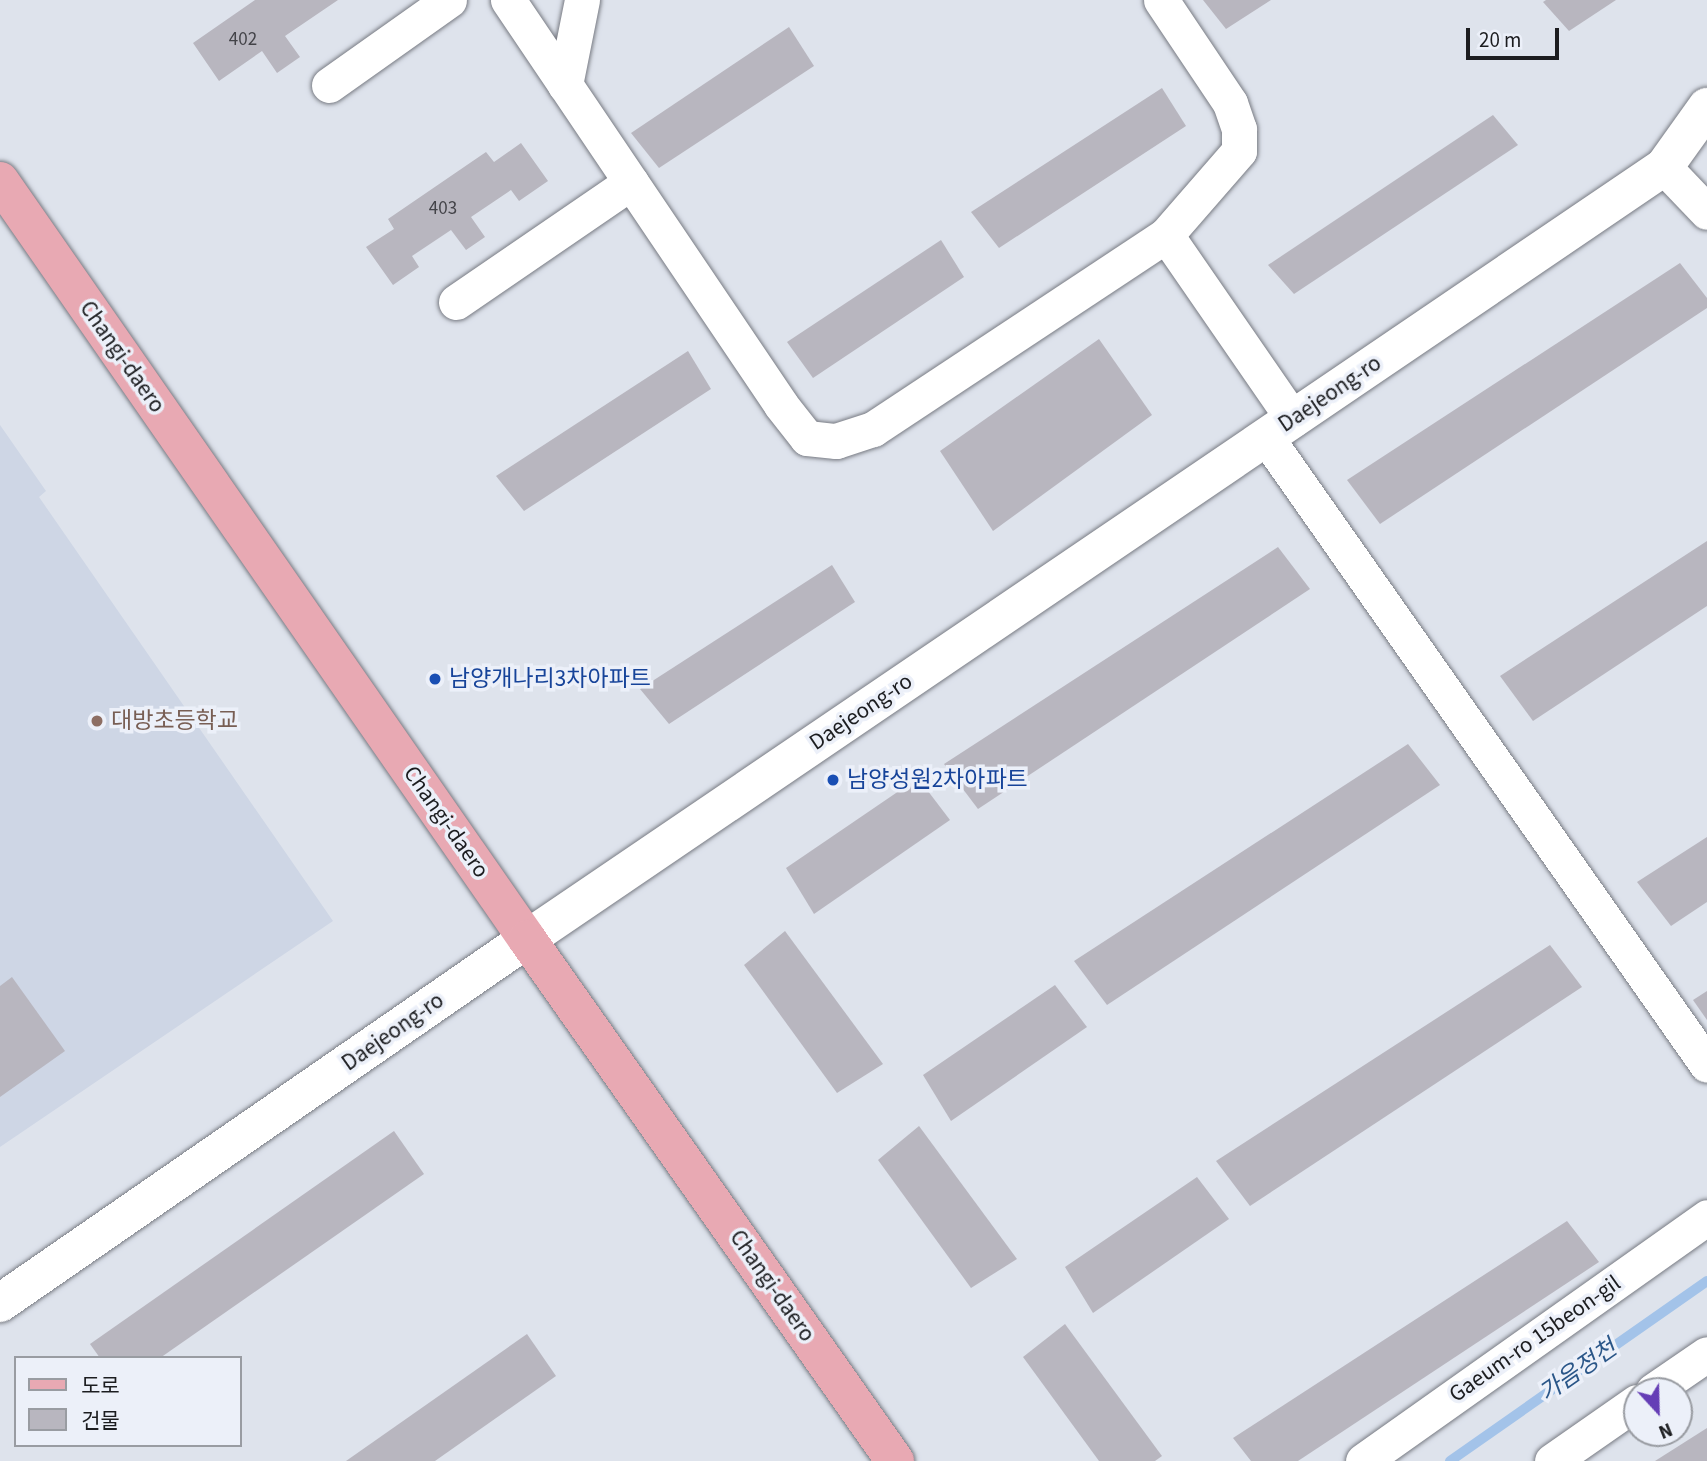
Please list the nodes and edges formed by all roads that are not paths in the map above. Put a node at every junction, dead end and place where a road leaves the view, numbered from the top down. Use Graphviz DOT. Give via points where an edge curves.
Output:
graph roads {
  1 [pos="449,0"];
  2 [pos="508,0"];
  3 [pos="582,0"];
  4 [pos="1161,0"];
  5 [pos="329,85"];
  6 [pos="565,85"];
  7 [pos="1707,107"];
  8 [pos="1664,167"];
  9 [pos="0,181"];
  10 [pos="631,182"];
  11 [pos="1707,212"];
  12 [pos="1166,235"];
  13 [pos="456,302"];
  14 [pos="1280,428"];
  15 [pos="527,939"];
  16 [pos="1707,1065"];
  17 [pos="1707,1217"];
  18 [pos="0,1303"];
  19 [pos="1707,1354"];
  20 [pos="1673,1377"];
  21 [pos="1623,1412"];
  22 [pos="895,1461"];
  23 [pos="1363,1461"];
  24 [pos="1552,1461"];
  1 -- 5 [label="street"];
  2 -- 6 [label="street"];
  3 -- 6 [label="street"];
  4 -- 12 [label="street" via="1230,103 1239,129 1240,151"];
  6 -- 10 [label="street"];
  7 -- 8 [label="street, Daejeong-ro"];
  8 -- 11 [label="street"];
  8 -- 14 [label="street, Daejeong-ro"];
  9 -- 15 [label="main road, Changi-daero"];
  10 -- 12 [label="street" via="781,405 807,438 826,440 873,429"];
  10 -- 13 [label="street"];
  12 -- 14 [label="street"];
  14 -- 15 [label="street, Daejeong-ro"];
  14 -- 16 [label="street"];
  15 -- 18 [label="street, Daejeong-ro"];
  15 -- 22 [label="main road, Changi-daero"];
  17 -- 23 [label="street, Gaeum-ro 15beon-gil"];
  19 -- 20 [label="street"];
  21 -- 24 [label="street"];
}
